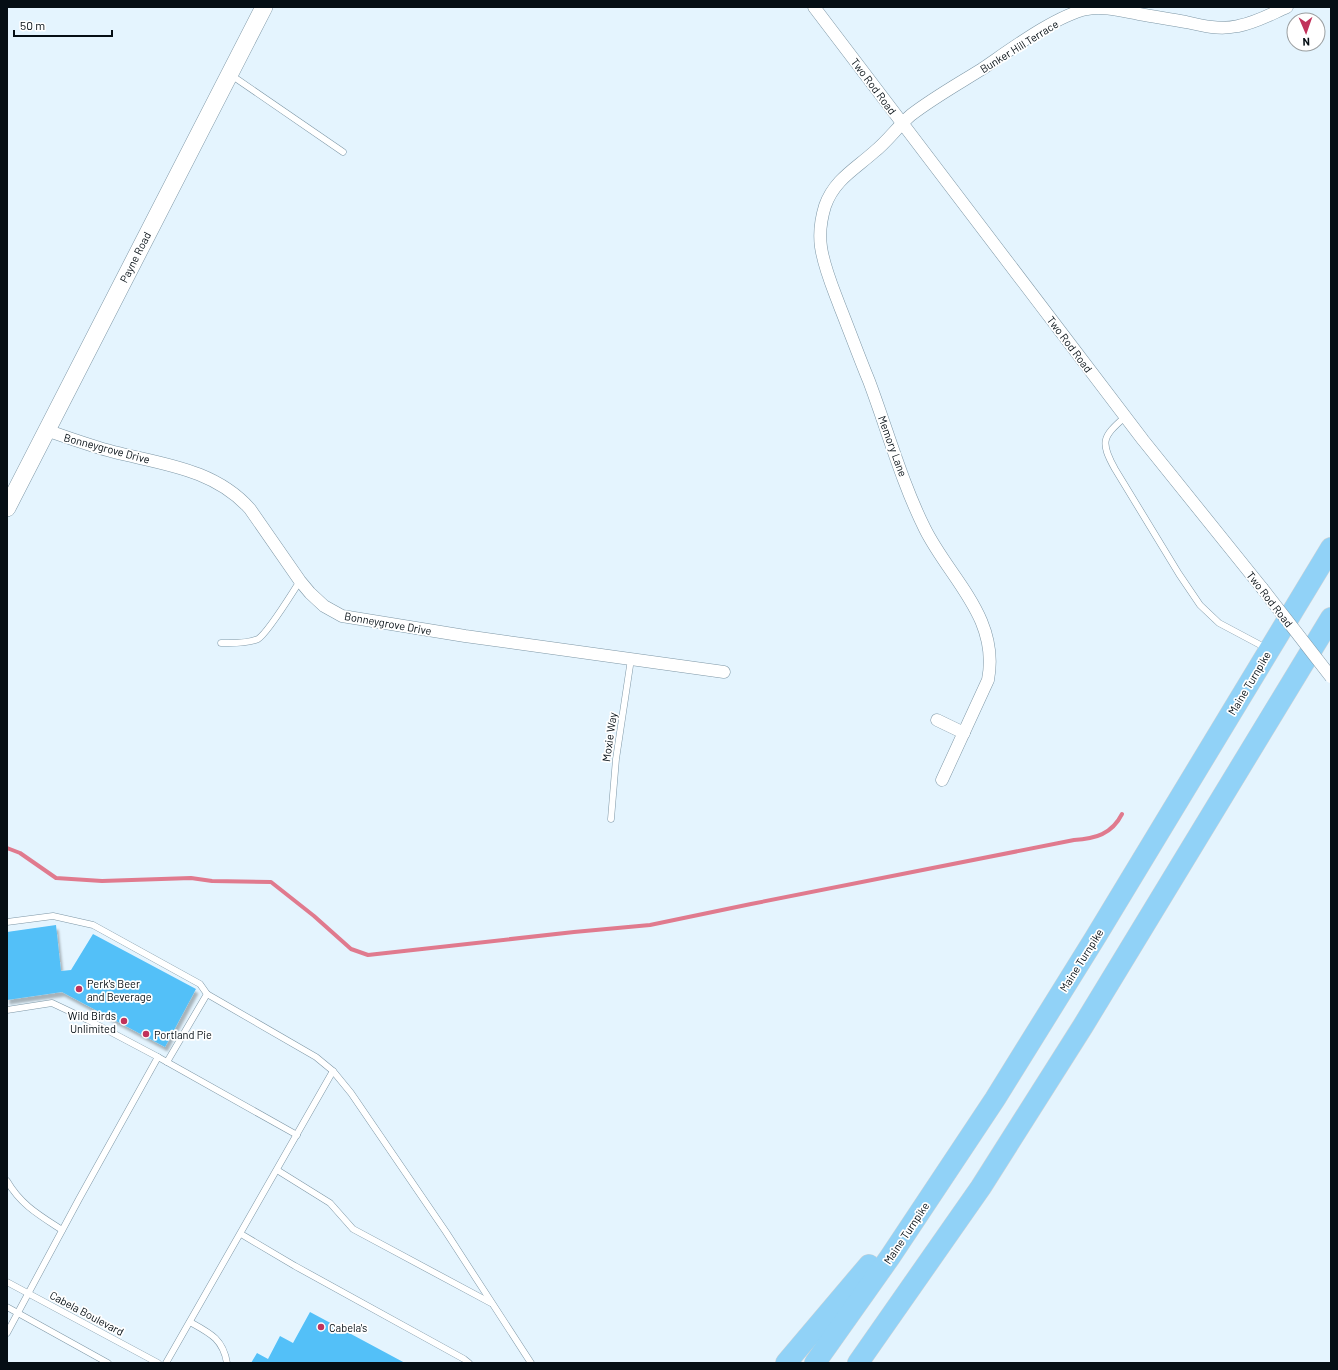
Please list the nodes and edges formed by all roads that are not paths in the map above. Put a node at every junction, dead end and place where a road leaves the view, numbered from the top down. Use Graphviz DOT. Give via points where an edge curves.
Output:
graph roads {
  1 [pos="264,7"];
  2 [pos="814,7"];
  3 [pos="1287,7"];
  4 [pos="229,73"];
  5 [pos="903,123"];
  6 [pos="343,152"];
  7 [pos="1126,417"];
  8 [pos="46,430"];
  9 [pos="7,508"];
  10 [pos="1331,548"];
  11 [pos="300,581"];
  12 [pos="1331,618"];
  13 [pos="221,643"];
  14 [pos="1269,650"];
  15 [pos="631,659"];
  16 [pos="724,672"];
  17 [pos="1331,677"];
  18 [pos="937,720"];
  19 [pos="964,732"];
  20 [pos="942,780"];
  21 [pos="611,819"];
  22 [pos="7,922"];
  23 [pos="207,994"];
  24 [pos="7,1010"];
  25 [pos="158,1057"];
  26 [pos="167,1062"];
  27 [pos="333,1071"];
  28 [pos="297,1135"];
  29 [pos="276,1170"];
  30 [pos="944,1177"];
  31 [pos="7,1181"];
  32 [pos="62,1230"];
  33 [pos="241,1234"];
  34 [pos="7,1282"];
  35 [pos="28,1293"];
  36 [pos="493,1304"];
  37 [pos="7,1307"];
  38 [pos="18,1313"];
  39 [pos="190,1322"];
  40 [pos="7,1333"];
  41 [pos="108,1363"];
  42 [pos="158,1363"];
  43 [pos="166,1363"];
  44 [pos="227,1363"];
  45 [pos="469,1363"];
  46 [pos="531,1363"];
  47 [pos="786,1363"];
  48 [pos="815,1363"];
  49 [pos="858,1363"];
  1 -- 4 [label="main road, Payne Road"];
  2 -- 5 [label="street, Two Rod Road"];
  3 -- 5 [label="street, Bunker Hill Terrace" via="1253,22 1222,28 1108,9 1087,9 1068,16 1033,36"];
  4 -- 6 [label="lane"];
  4 -- 8 [label="main road, Payne Road"];
  5 -- 7 [label="street, Two Rod Road"];
  5 -- 19 [label="street, Memory Lane" via="875,152 836,185 826,202 820,233 831,283 924,525 973,603 987,633 990,656 988,680"];
  7 -- 14 [label="lane" via="1107,436 1105,446 1108,456 1179,574 1200,605 1218,623"];
  7 -- 17 [label="street, Two Rod Road, bridge"];
  8 -- 9 [label="main road, Payne Road"];
  8 -- 11 [label="street, Bonneygrove Drive" via="81,442 188,470 213,480 250,509"];
  10 -- 14 [label="highway, Maine Turnpike"];
  11 -- 13 [label="lane" via="260,637 249,641"];
  11 -- 15 [label="street, Bonneygrove Drive" via="324,606 350,618"];
  12 -- 49 [label="highway" via="1083,1026 981,1187"];
  14 -- 30 [label="highway, Maine Turnpike" via="1045,1018"];
  15 -- 16 [label="street, Bonneygrove Drive"];
  15 -- 21 [label="lane, Moxie Way" via="616,759"];
  18 -- 19 [label="street"];
  19 -- 20 [label="street, Memory Lane"];
  22 -- 23 [label="lane" via="53,916 93,925 200,984"];
  23 -- 26 [label="lane"];
  23 -- 27 [label="lane" via="316,1057"];
  24 -- 25 [label="lane" via="52,1003"];
  25 -- 26 [label="lane"];
  25 -- 32 [label="lane"];
  26 -- 28 [label="lane"];
  27 -- 28 [label="lane"];
  27 -- 36 [label="lane" via="364,1112"];
  28 -- 29 [label="lane"];
  29 -- 33 [label="lane"];
  29 -- 36 [label="lane" via="330,1203 353,1229"];
  30 -- 47 [label="highway"];
  30 -- 48 [label="highway, Maine Turnpike"];
  31 -- 32 [label="lane" via="30,1208"];
  32 -- 35 [label="lane"];
  33 -- 39 [label="lane"];
  33 -- 45 [label="lane"];
  34 -- 35 [label="lane, Cabela Boulevard"];
  35 -- 38 [label="lane"];
  35 -- 42 [label="lane, Cabela Boulevard"];
  36 -- 46 [label="lane"];
  37 -- 38 [label="lane"];
  38 -- 40 [label="lane"];
  38 -- 41 [label="lane"];
  39 -- 43 [label="lane"];
  39 -- 44 [label="lane" via="217,1340 224,1350"];
}
